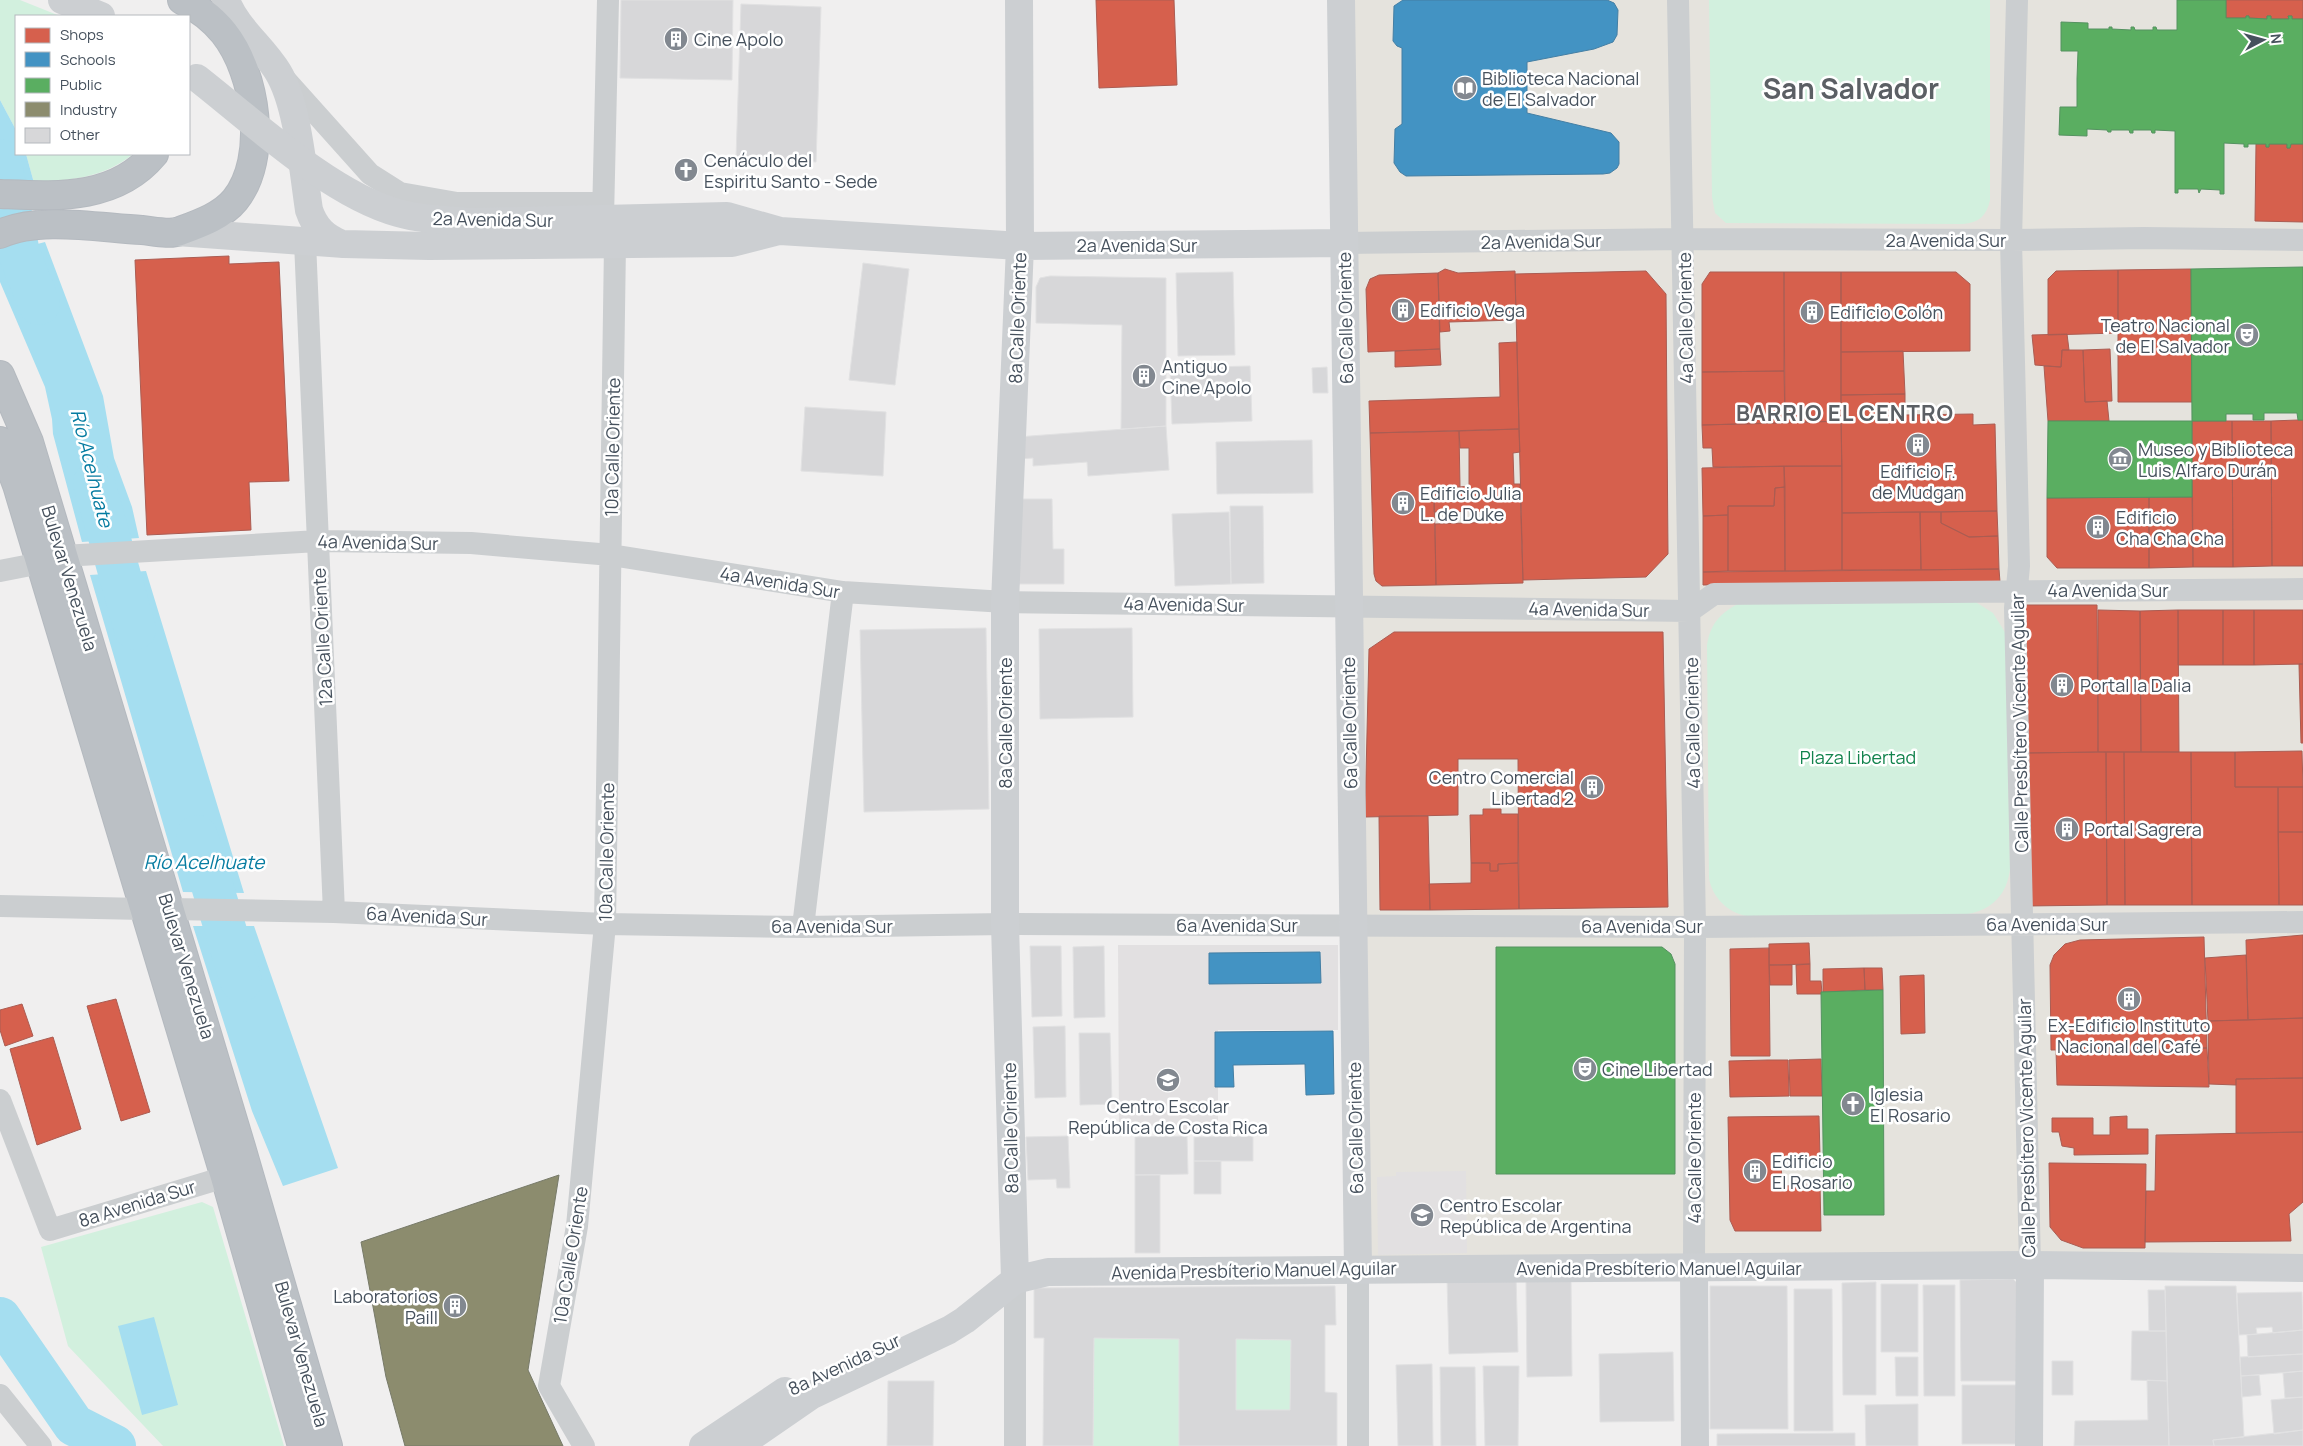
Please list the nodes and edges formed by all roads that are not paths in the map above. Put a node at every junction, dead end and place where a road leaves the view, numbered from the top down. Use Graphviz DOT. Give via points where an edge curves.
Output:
graph roads {
  1 [pos="62,0"];
  2 [pos="182,0"];
  3 [pos="226,0"];
  4 [pos="608,0"];
  5 [pos="1019,0"];
  6 [pos="1341,0"];
  7 [pos="1678,0"];
  8 [pos="2017,0"];
  9 [pos="99,15"];
  10 [pos="278,72"];
  11 [pos="193,75"];
  12 [pos="153,155"];
  13 [pos="0,194"];
  14 [pos="603,211"];
  15 [pos="780,231"];
  16 [pos="177,232"];
  17 [pos="0,234"];
  18 [pos="1684,239"];
  19 [pos="2011,240"];
  20 [pos="2303,240"];
  21 [pos="305,242"];
  22 [pos="1344,243"];
  23 [pos="344,244"];
  24 [pos="615,244"];
  25 [pos="1020,246"];
  26 [pos="0,374"];
  27 [pos="0,440"];
  28 [pos="318,541"];
  29 [pos="610,555"];
  30 [pos="64,558"];
  31 [pos="0,571"];
  32 [pos="2303,589"];
  33 [pos="2016,590"];
  34 [pos="843,592"];
  35 [pos="1005,602"];
  36 [pos="1348,605"];
  37 [pos="1690,611"];
  38 [pos="0,906"];
  39 [pos="168,909"];
  40 [pos="334,912"];
  41 [pos="2303,922"];
  42 [pos="605,924"];
  43 [pos="1005,924"];
  44 [pos="1352,925"];
  45 [pos="2022,925"];
  46 [pos="1695,926"];
  47 [pos="803,928"];
  48 [pos="0,1100"];
  49 [pos="225,1177"];
  50 [pos="2030,1265"];
  51 [pos="1694,1268"];
  52 [pos="2303,1268"];
  53 [pos="1358,1269"];
  54 [pos="1015,1280"];
  55 [pos="994,1296"];
  56 [pos="0,1396"];
  57 [pos="41,1446"];
  58 [pos="302,1446"];
  59 [pos="328,1446"];
  60 [pos="584,1446"];
  61 [pos="703,1446"];
  62 [pos="738,1446"];
  63 [pos="1015,1446"];
  64 [pos="1358,1446"];
  65 [pos="1695,1446"];
  66 [pos="2029,1446"];
  1 -- 9 [label="main road"];
  2 -- 16 [label="highway" via="215,24 232,44 252,97 255,149 250,175 234,201 216,216"];
  3 -- 10 [label="main road"];
  4 -- 14 [label="street"];
  5 -- 25 [label="main road, 8a Calle Oriente"];
  6 -- 22 [label="main road, 6a Calle Oriente"];
  7 -- 18 [label="street, 4a Calle Oriente"];
  8 -- 19 [label="street, Calle Presbítero Vicente Aguilar"];
  10 -- 14 [label="street, 2a Avenida Sur" via="370,174 400,193 457,203"];
  10 -- 23 [label="main road" via="291,107 308,210 319,229"];
  11 -- 14 [label="main road, 2a Avenida Sur, bridge" via="310,167 355,196 397,213 473,222"];
  12 -- 13 [label="highway" via="133,174 104,189 37,196"];
  14 -- 15 [label="main road, 2a Avenida Sur" via="727,216"];
  15 -- 24 [label="main road, 2a Avenida Sur" via="732,243"];
  15 -- 25 [label="main road, 2a Avenida Sur"];
  16 -- 17 [label="highway" via="42,225"];
  16 -- 21 [label="main road, 2a Avenida Sur"];
  18 -- 19 [label="street, 2a Avenida Sur"];
  18 -- 22 [label="street, 2a Avenida Sur"];
  18 -- 37 [label="street, 4a Calle Oriente"];
  19 -- 20 [label="street, 2a Avenida Sur"];
  19 -- 33 [label="street, Calle Presbítero Vicente Aguilar" via="2019,566"];
  21 -- 23 [label="main road, 2a Avenida Sur"];
  21 -- 28 [label="street, 12a Calle Oriente"];
  22 -- 25 [label="main road, 2a Avenida Sur"];
  22 -- 36 [label="main road, 6a Calle Oriente"];
  23 -- 24 [label="main road, 2a Avenida Sur"];
  24 -- 29 [label="street, 10a Calle Oriente"];
  25 -- 35 [label="main road, 8a Calle Oriente"];
  26 -- 30 [label="highway, Bulevar Venezuela" via="29,442"];
  27 -- 30 [label="highway, Bulevar Venezuela" via="17,485"];
  28 -- 29 [label="street, 4a Avenida Sur" via="471,543"];
  28 -- 30 [label="street, 4a Avenida Sur"];
  28 -- 40 [label="street, 12a Calle Oriente"];
  29 -- 34 [label="street, 4a Avenida Sur"];
  29 -- 42 [label="street, 10a Calle Oriente"];
  30 -- 31 [label="street, 4a Avenida Sur"];
  30 -- 39 [label="highway, Bulevar Venezuela"];
  32 -- 33 [label="street, 4a Avenida Sur"];
  33 -- 37 [label="street, 4a Avenida Sur" via="1714,594"];
  33 -- 45 [label="street, Calle Presbítero Vicente Aguilar"];
  34 -- 35 [label="street, 4a Avenida Sur"];
  34 -- 47 [label="street"];
  35 -- 36 [label="street, 4a Avenida Sur"];
  35 -- 43 [label="main road, 8a Calle Oriente"];
  36 -- 37 [label="street, 4a Avenida Sur"];
  36 -- 44 [label="main road, 6a Calle Oriente"];
  37 -- 46 [label="street, 4a Calle Oriente"];
  38 -- 39 [label="street, 6a Avenida Sur"];
  39 -- 40 [label="street, 6a Avenida Sur"];
  39 -- 49 [label="highway, Bulevar Venezuela"];
  39 -- 59 [label="highway, Bulevar Venezuela"];
  40 -- 42 [label="street, 6a Avenida Sur"];
  41 -- 45 [label="street, 6a Avenida Sur"];
  42 -- 47 [label="street, 6a Avenida Sur"];
  42 -- 60 [label="street, 10a Calle Oriente" via="577,1226 548,1386"];
  43 -- 44 [label="street, 6a Avenida Sur"];
  43 -- 47 [label="street, 6a Avenida Sur"];
  43 -- 54 [label="main road, 8a Calle Oriente"];
  44 -- 46 [label="street, 6a Avenida Sur"];
  44 -- 53 [label="main road, 6a Calle Oriente"];
  45 -- 46 [label="street, 6a Avenida Sur"];
  45 -- 50 [label="street, Calle Presbítero Vicente Aguilar"];
  46 -- 51 [label="street, 4a Calle Oriente"];
  48 -- 49 [label="street, 8a Avenida Sur" via="50,1230"];
  49 -- 58 [label="highway, Bulevar Venezuela"];
  50 -- 51 [label="main road, Avenida Presbíterio Manuel Aguilar"];
  50 -- 52 [label="main road, Avenida Presbíterio Manuel Aguilar"];
  50 -- 66 [label="main road, Calle Presbítero Vicente Aguilar"];
  51 -- 53 [label="main road, Avenida Presbíterio Manuel Aguilar"];
  51 -- 65 [label="main road, 4a Calle Oriente"];
  53 -- 54 [label="main road, Avenida Presbíterio Manuel Aguilar" via="1048,1272"];
  53 -- 64 [label="street, 6a Calle Oriente"];
  54 -- 55 [label="main road"];
  54 -- 63 [label="street, 8a Calle Oriente"];
  55 -- 61 [label="main road, 8a Avenida Sur" via="802,1381"];
  55 -- 62 [label="main road" via="949,1330 812,1395"];
  56 -- 57 [label="street"];
}
